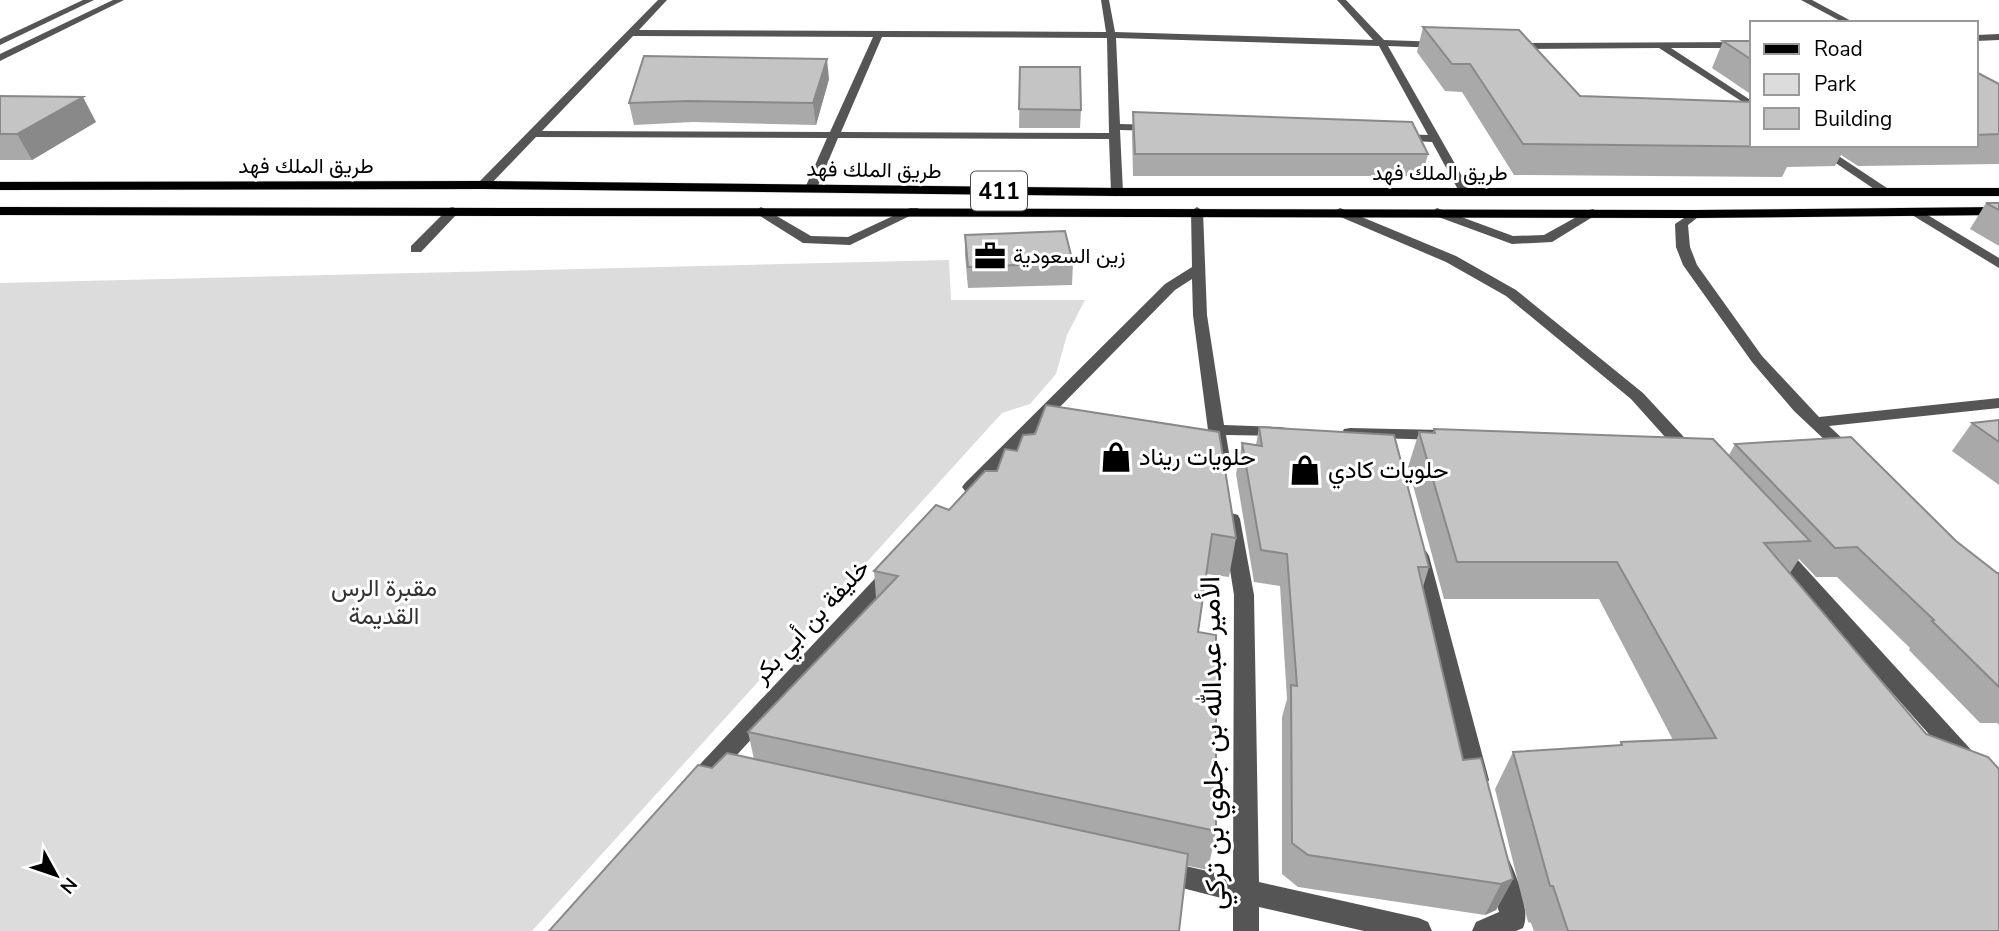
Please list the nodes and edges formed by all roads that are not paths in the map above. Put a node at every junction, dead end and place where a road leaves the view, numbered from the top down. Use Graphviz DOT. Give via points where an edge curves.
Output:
graph roads {
  1 [pos="90,0"];
  2 [pos="120,0"];
  3 [pos="663,0"];
  4 [pos="1105,0"];
  5 [pos="1341,0"];
  6 [pos="1805,0"];
  7 [pos="1847,21"];
  8 [pos="632,33"];
  9 [pos="879,34"];
  10 [pos="1111,35"];
  11 [pos="1999,37"];
  12 [pos="1978,38"];
  13 [pos="0,42"];
  14 [pos="1383,45"];
  15 [pos="1453,45"];
  16 [pos="1750,45"];
  17 [pos="1495,46"];
  18 [pos="1663,47"];
  19 [pos="0,58"];
  20 [pos="1750,104"];
  21 [pos="1170,129"];
  22 [pos="1114,131"];
  23 [pos="533,134"];
  24 [pos="835,134"];
  25 [pos="1380,136"];
  26 [pos="1435,139"];
  27 [pos="1817,147"];
  28 [pos="482,185"];
  29 [pos="0,186"];
  30 [pos="816,189"];
  31 [pos="1116,192"];
  32 [pos="1465,192"];
  33 [pos="1886,192"];
  34 [pos="1999,192"];
  35 [pos="0,211"];
  36 [pos="453,211"];
  37 [pos="761,211"];
  38 [pos="813,211"];
  39 [pos="914,211"];
  40 [pos="1197,211"];
  41 [pos="1999,211"];
  42 [pos="1340,212"];
  43 [pos="1437,212"];
  44 [pos="1916,212"];
  45 [pos="1592,213"];
  46 [pos="1696,214"];
  47 [pos="416,249"];
  48 [pos="1999,264"];
  49 [pos="1198,270"];
  50 [pos="1999,403"];
  51 [pos="1816,422"];
  52 [pos="1217,430"];
  53 [pos="1300,432"];
  54 [pos="1327,433"];
  55 [pos="1388,434"];
  56 [pos="1462,435"];
  57 [pos="1649,438"];
  58 [pos="1676,439"];
  59 [pos="1395,461"];
  60 [pos="1704,469"];
  61 [pos="1867,469"];
  62 [pos="1223,472"];
  63 [pos="1228,499"];
  64 [pos="957,503"];
  65 [pos="1769,541"];
  66 [pos="1416,542"];
  67 [pos="901,563"];
  68 [pos="705,773"];
  69 [pos="1980,776"];
  70 [pos="732,779"];
  71 [pos="1482,798"];
  72 [pos="679,803"];
  73 [pos="1496,852"];
  74 [pos="1137,867"];
  75 [pos="1245,891"];
  76 [pos="1246,931"];
  77 [pos="1419,931"];
  78 [pos="1485,931"];
  1 -- 13 [label="street"];
  2 -- 19 [label="street"];
  3 -- 8 [label="street"];
  4 -- 10 [label="street"];
  5 -- 14 [label="street"];
  6 -- 7 [label="street"];
  8 -- 9 [label="street"];
  8 -- 23 [label="street"];
  9 -- 10 [label="street"];
  9 -- 24 [label="street"];
  10 -- 14 [label="street"];
  10 -- 22 [label="street"];
  11 -- 12 [label="street"];
  14 -- 15 [label="street"];
  14 -- 26 [label="street"];
  16 -- 18 [label="street"];
  17 -- 18 [label="street"];
  18 -- 20 [label="street"];
  21 -- 22 [label="street"];
  22 -- 24 [label="street"];
  22 -- 31 [label="street"];
  23 -- 24 [label="street"];
  23 -- 28 [label="street"];
  24 -- 30 [label="street"];
  25 -- 26 [label="street"];
  26 -- 32 [label="street"];
  27 -- 33 [label="street"];
  28 -- 29 [label="main road, طريق الملك فهد / 411"];
  28 -- 30 [label="main road, طريق الملك فهد / 411"];
  30 -- 31 [label="main road, طريق الملك فهد / 411"];
  30 -- 38 [label="main road"];
  31 -- 32 [label="main road, طريق الملك فهد / 411"];
  32 -- 33 [label="main road, طريق الملك فهد / 411"];
  33 -- 34 [label="main road, طريق الملك فهد / 411"];
  35 -- 36 [label="main road, طريق الملك فهد / 411"];
  36 -- 37 [label="main road, طريق الملك فهد / 411"];
  36 -- 47 [label="street"];
  37 -- 38 [label="main road, طريق الملك فهد / 411"];
  37 -- 39 [label="street" via="808,240 850,241"];
  38 -- 39 [label="main road, طريق الملك فهد / 411"];
  39 -- 40 [label="main road, طريق الملك فهد / 411"];
  40 -- 42 [label="main road, طريق الملك فهد / 411"];
  40 -- 49 [label="street"];
  41 -- 44 [label="main road, طريق الملك فهد / 411"];
  42 -- 43 [label="main road, طريق الملك فهد / 411"];
  42 -- 58 [label="street" via="1440,254 1511,293 1637,396"];
  43 -- 45 [label="main road, طريق الملك فهد / 411"];
  43 -- 45 [label="street" via="1512,240 1547,239"];
  44 -- 46 [label="main road, طريق الملك فهد / 411"];
  44 -- 48 [label="street"];
  45 -- 46 [label="main road, طريق الملك فهد / 411"];
  46 -- 51 [label="street" via="1681,224 1690,265 1757,359"];
  49 -- 52 [label="street"];
  49 -- 64 [label="street" via="1170,287"];
  50 -- 51 [label="street"];
  51 -- 61 [label="street"];
  52 -- 53 [label="street"];
  52 -- 62 [label="street"];
  54 -- 55 [label="street"];
  55 -- 56 [label="street"];
  55 -- 59 [label="street"];
  57 -- 58 [label="street"];
  58 -- 60 [label="street"];
  63 -- 75 [label="street, الأمير عبدالله بن جلوي بن تركي" via="1244,595"];
  65 -- 69 [label="street"];
  66 -- 71 [label="street"];
  67 -- 68 [label="street, خليفة بن أبي بكر"];
  68 -- 70 [label="street"];
  68 -- 72 [label="street, خليفة بن أبي بكر"];
  73 -- 78 [label="street" via="1514,919"];
  74 -- 75 [label="street"];
  75 -- 76 [label="street, الأمير عبدالله بن جلوي بن تركي"];
  75 -- 77 [label="street"];
}
